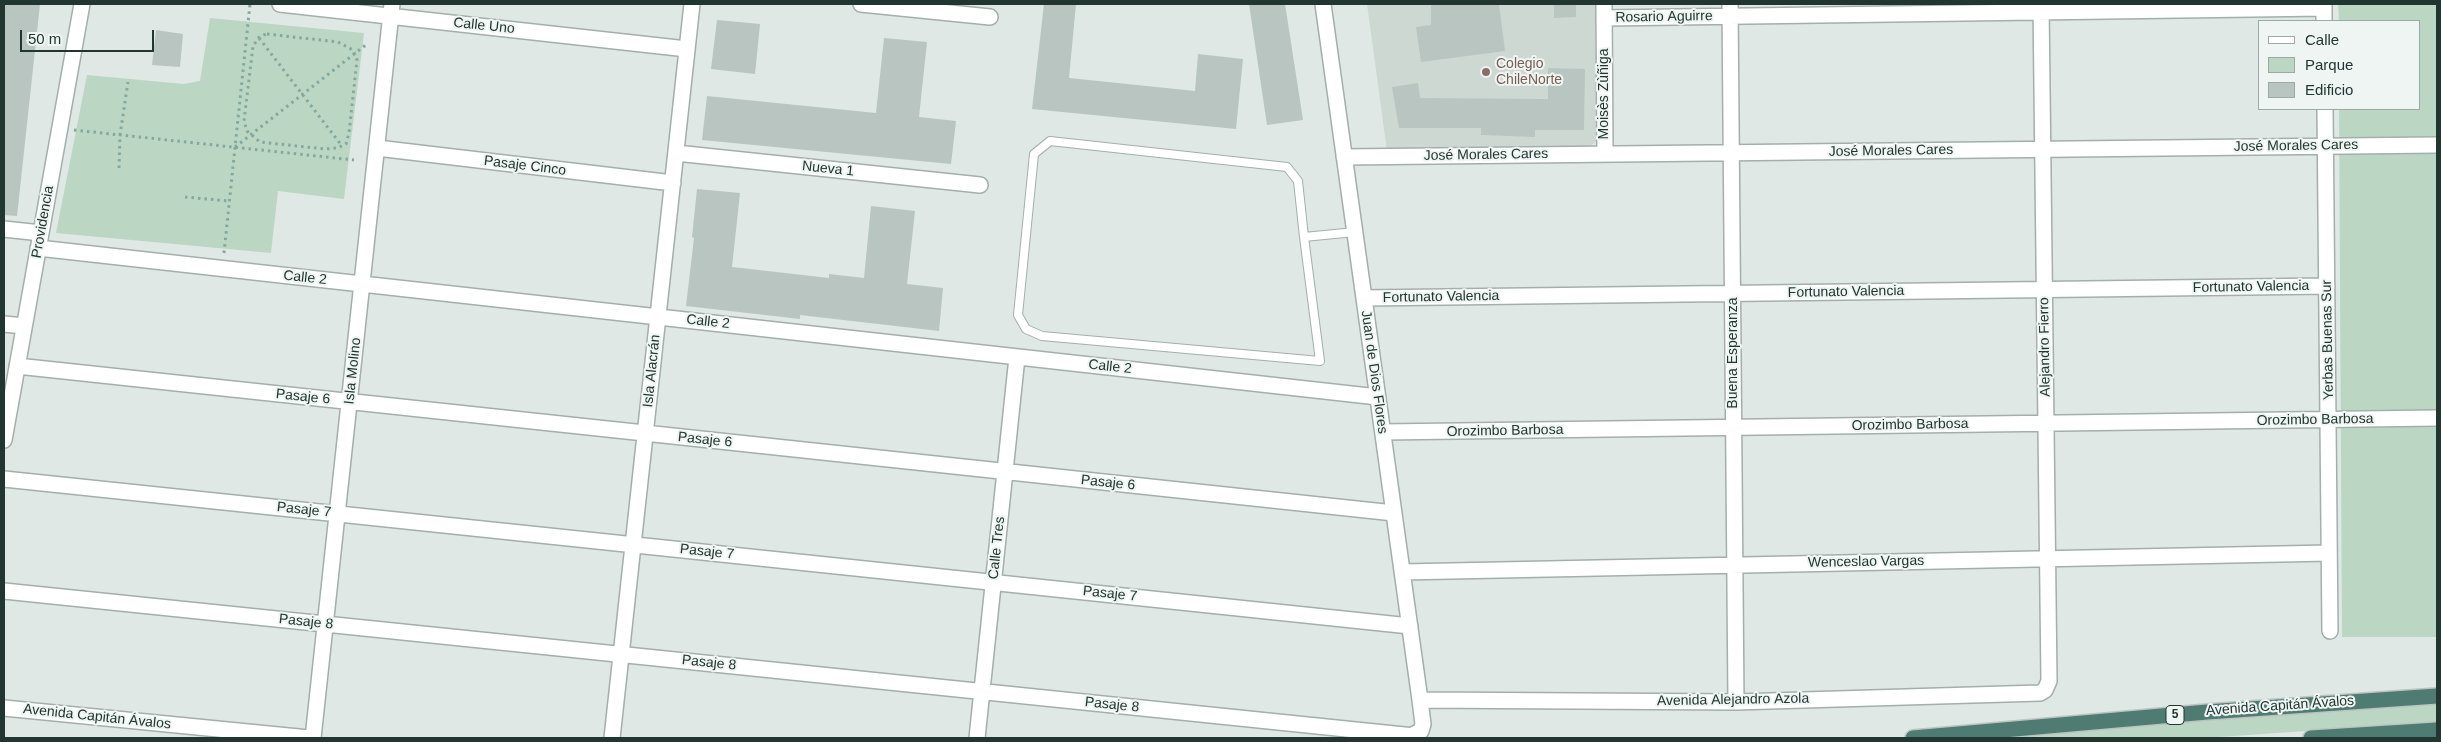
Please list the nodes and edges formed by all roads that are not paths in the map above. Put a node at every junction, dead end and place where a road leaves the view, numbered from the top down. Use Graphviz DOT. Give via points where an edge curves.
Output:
graph roads {
  1 [pos="82,4"];
  2 [pos="280,4"];
  3 [pos="692,4"];
  4 [pos="861,4"];
  5 [pos="1323,4"];
  6 [pos="2041,8"];
  7 [pos="392,10"];
  8 [pos="1730,10"];
  9 [pos="1604,11"];
  10 [pos="2324,11"];
  11 [pos="990,17"];
  12 [pos="688,49"];
  13 [pos="2325,110"];
  14 [pos="2437,144"];
  15 [pos="2326,146"];
  16 [pos="377,148"];
  17 [pos="2042,149"];
  18 [pos="1731,152"];
  19 [pos="676,153"];
  20 [pos="1604,154"];
  21 [pos="1344,157"];
  22 [pos="673,183"];
  23 [pos="980,185"];
  24 [pos="4,229"];
  25 [pos="1355,232"];
  26 [pos="41,233"];
  27 [pos="1304,238"];
  28 [pos="38,248"];
  29 [pos="362,284"];
  30 [pos="2327,286"];
  31 [pos="2044,289"];
  32 [pos="1732,293"];
  33 [pos="1364,298"];
  34 [pos="658,317"];
  35 [pos="4,324"];
  36 [pos="24,326"];
  37 [pos="1017,357"];
  38 [pos="17,366"];
  39 [pos="1378,397"];
  40 [pos="349,402"];
  41 [pos="6,411"];
  42 [pos="2437,418"];
  43 [pos="2328,420"];
  44 [pos="2045,424"];
  45 [pos="1734,428"];
  46 [pos="1383,432"];
  47 [pos="646,433"];
  48 [pos="4,440"];
  49 [pos="1005,472"];
  50 [pos="4,479"];
  51 [pos="1394,513"];
  52 [pos="338,514"];
  53 [pos="634,544"];
  54 [pos="2329,553"];
  55 [pos="2047,559"];
  56 [pos="1735,565"];
  57 [pos="1402,572"];
  58 [pos="994,582"];
  59 [pos="4,591"];
  60 [pos="326,624"];
  61 [pos="1410,626"];
  62 [pos="2330,631"];
  63 [pos="622,654"];
  64 [pos="2045,690"];
  65 [pos="982,692"];
  66 [pos="2437,696"];
  67 [pos="1420,700"];
  68 [pos="1736,702"];
  69 [pos="4,708"];
  70 [pos="2437,730"];
  71 [pos="1410,737"];
  72 [pos="309,738"];
  73 [pos="313,738"];
  74 [pos="612,738"];
  75 [pos="977,738"];
  76 [pos="1913,738"];
  77 [pos="2311,738"];
  1 -- 26 [label="street, Providencia"];
  2 -- 7 [label="street, Calle Uno"];
  3 -- 12 [label="street, Isla Alacrán"];
  4 -- 11 [label="street"];
  5 -- 21 [label="street, Juan de Dios Flores"];
  6 -- 8 [label="street, Rosario Aguirre"];
  6 -- 10 [label="street, Rosario Aguirre"];
  6 -- 17 [label="street, Alejandro Fierro"];
  7 -- 12 [label="street, Calle Uno"];
  7 -- 16 [label="street, Isla Molino"];
  8 -- 9 [label="street, Rosario Aguirre"];
  8 -- 18 [label="street, Buena Esperanza"];
  9 -- 20 [label="street, Moisès Zùñiga"];
  12 -- 19 [label="street, Isla Alacrán"];
  13 -- 15 [label="street, Yerbas Buenas Sur"];
  14 -- 15 [label="street, José Morales Cares"];
  15 -- 17 [label="street, José Morales Cares"];
  15 -- 30 [label="street, Yerbas Buenas Sur"];
  16 -- 22 [label="street, Pasaje Cinco"];
  16 -- 29 [label="street, Isla Molino"];
  17 -- 18 [label="street, José Morales Cares"];
  17 -- 31 [label="street, Alejandro Fierro"];
  18 -- 20 [label="street, José Morales Cares"];
  18 -- 32 [label="street, Buena Esperanza"];
  19 -- 22 [label="street, Isla Alacrán"];
  19 -- 23 [label="street, Nueva 1"];
  20 -- 21 [label="street, José Morales Cares"];
  21 -- 25 [label="street, Juan de Dios Flores"];
  22 -- 34 [label="street, Isla Alacrán"];
  24 -- 26 [label="street"];
  25 -- 27 [label="lane"];
  25 -- 33 [label="street, Juan de Dios Flores"];
  26 -- 28 [label="street, Providencia"];
  27 -- 27 [label="lane" via="1298,181 1287,166 1050,141 1034,154 1018,315 1026,329 1042,336 1320,361"];
  28 -- 29 [label="street, Calle 2"];
  28 -- 36 [label="street, Providencia"];
  29 -- 34 [label="street, Calle 2"];
  29 -- 40 [label="street, Isla Molino"];
  30 -- 31 [label="street, Fortunato Valencia"];
  30 -- 43 [label="street, Yerbas Buenas Sur"];
  31 -- 32 [label="street, Fortunato Valencia"];
  31 -- 44 [label="street, Alejandro Fierro"];
  32 -- 33 [label="street, Fortunato Valencia"];
  32 -- 45 [label="street, Buena Esperanza"];
  33 -- 39 [label="street, Juan de Dios Flores"];
  34 -- 37 [label="street, Calle 2"];
  34 -- 47 [label="street, Isla Alacrán"];
  35 -- 36 [label="street"];
  36 -- 38 [label="street, Providencia"];
  37 -- 39 [label="street, Calle 2"];
  37 -- 49 [label="street, Calle Tres"];
  38 -- 40 [label="street, Pasaje 6"];
  38 -- 41 [label="street, Providencia"];
  39 -- 46 [label="street, Juan de Dios Flores"];
  40 -- 47 [label="street, Pasaje 6"];
  40 -- 52 [label="street, Isla Molino"];
  41 -- 48 [label="street, Providencia"];
  42 -- 43 [label="street, Orozimbo Barbosa"];
  43 -- 44 [label="street, Orozimbo Barbosa"];
  43 -- 54 [label="street, Yerbas Buenas Sur"];
  44 -- 45 [label="street, Orozimbo Barbosa"];
  44 -- 55 [label="street, Alejandro Fierro"];
  45 -- 46 [label="street, Orozimbo Barbosa"];
  45 -- 56 [label="street, Buena Esperanza"];
  46 -- 51 [label="street, Juan de Dios Flores"];
  47 -- 49 [label="street, Pasaje 6"];
  47 -- 53 [label="street, Isla Alacrán"];
  49 -- 51 [label="street, Pasaje 6"];
  49 -- 58 [label="street, Calle Tres"];
  50 -- 52 [label="street, Pasaje 7"];
  51 -- 57 [label="street, Juan de Dios Flores"];
  52 -- 53 [label="street, Pasaje 7"];
  52 -- 60 [label="street, Isla Molino"];
  53 -- 58 [label="street, Pasaje 7"];
  53 -- 63 [label="street, Isla Alacrán"];
  54 -- 55 [label="street, Wenceslao Vargas"];
  54 -- 62 [label="street, Yerbas Buenas Sur"];
  55 -- 56 [label="street, Wenceslao Vargas"];
  55 -- 64 [label="street, Alejandro Fierro" via="2048,681"];
  56 -- 57 [label="street, Wenceslao Vargas"];
  56 -- 68 [label="street, Buena Esperanza"];
  57 -- 61 [label="street, Juan de Dios Flores"];
  58 -- 61 [label="street, Pasaje 7"];
  58 -- 65 [label="street, Calle Tres"];
  59 -- 60 [label="street, Pasaje 8"];
  60 -- 63 [label="street, Pasaje 8"];
  60 -- 73 [label="street, Isla Molino"];
  61 -- 67 [label="street, Juan de Dios Flores"];
  63 -- 65 [label="street, Pasaje 8"];
  63 -- 74 [label="street, Isla Alacrán"];
  64 -- 68 [label="street, Avenida Alejandro Azola" via="2040,693"];
  65 -- 71 [label="street, Pasaje 8"];
  65 -- 75 [label="street, Calle Tres"];
  66 -- 76 [label="highway, Avenida Capitán Ávalos / 5"];
  67 -- 68 [label="street, Avenida Alejandro Azola"];
  67 -- 71 [label="street, Juan de Dios Flores" via="1423,724 1421,731"];
  69 -- 72 [label="street, Avenida Capitán Ávalos"];
  70 -- 77 [label="highway"];
}
